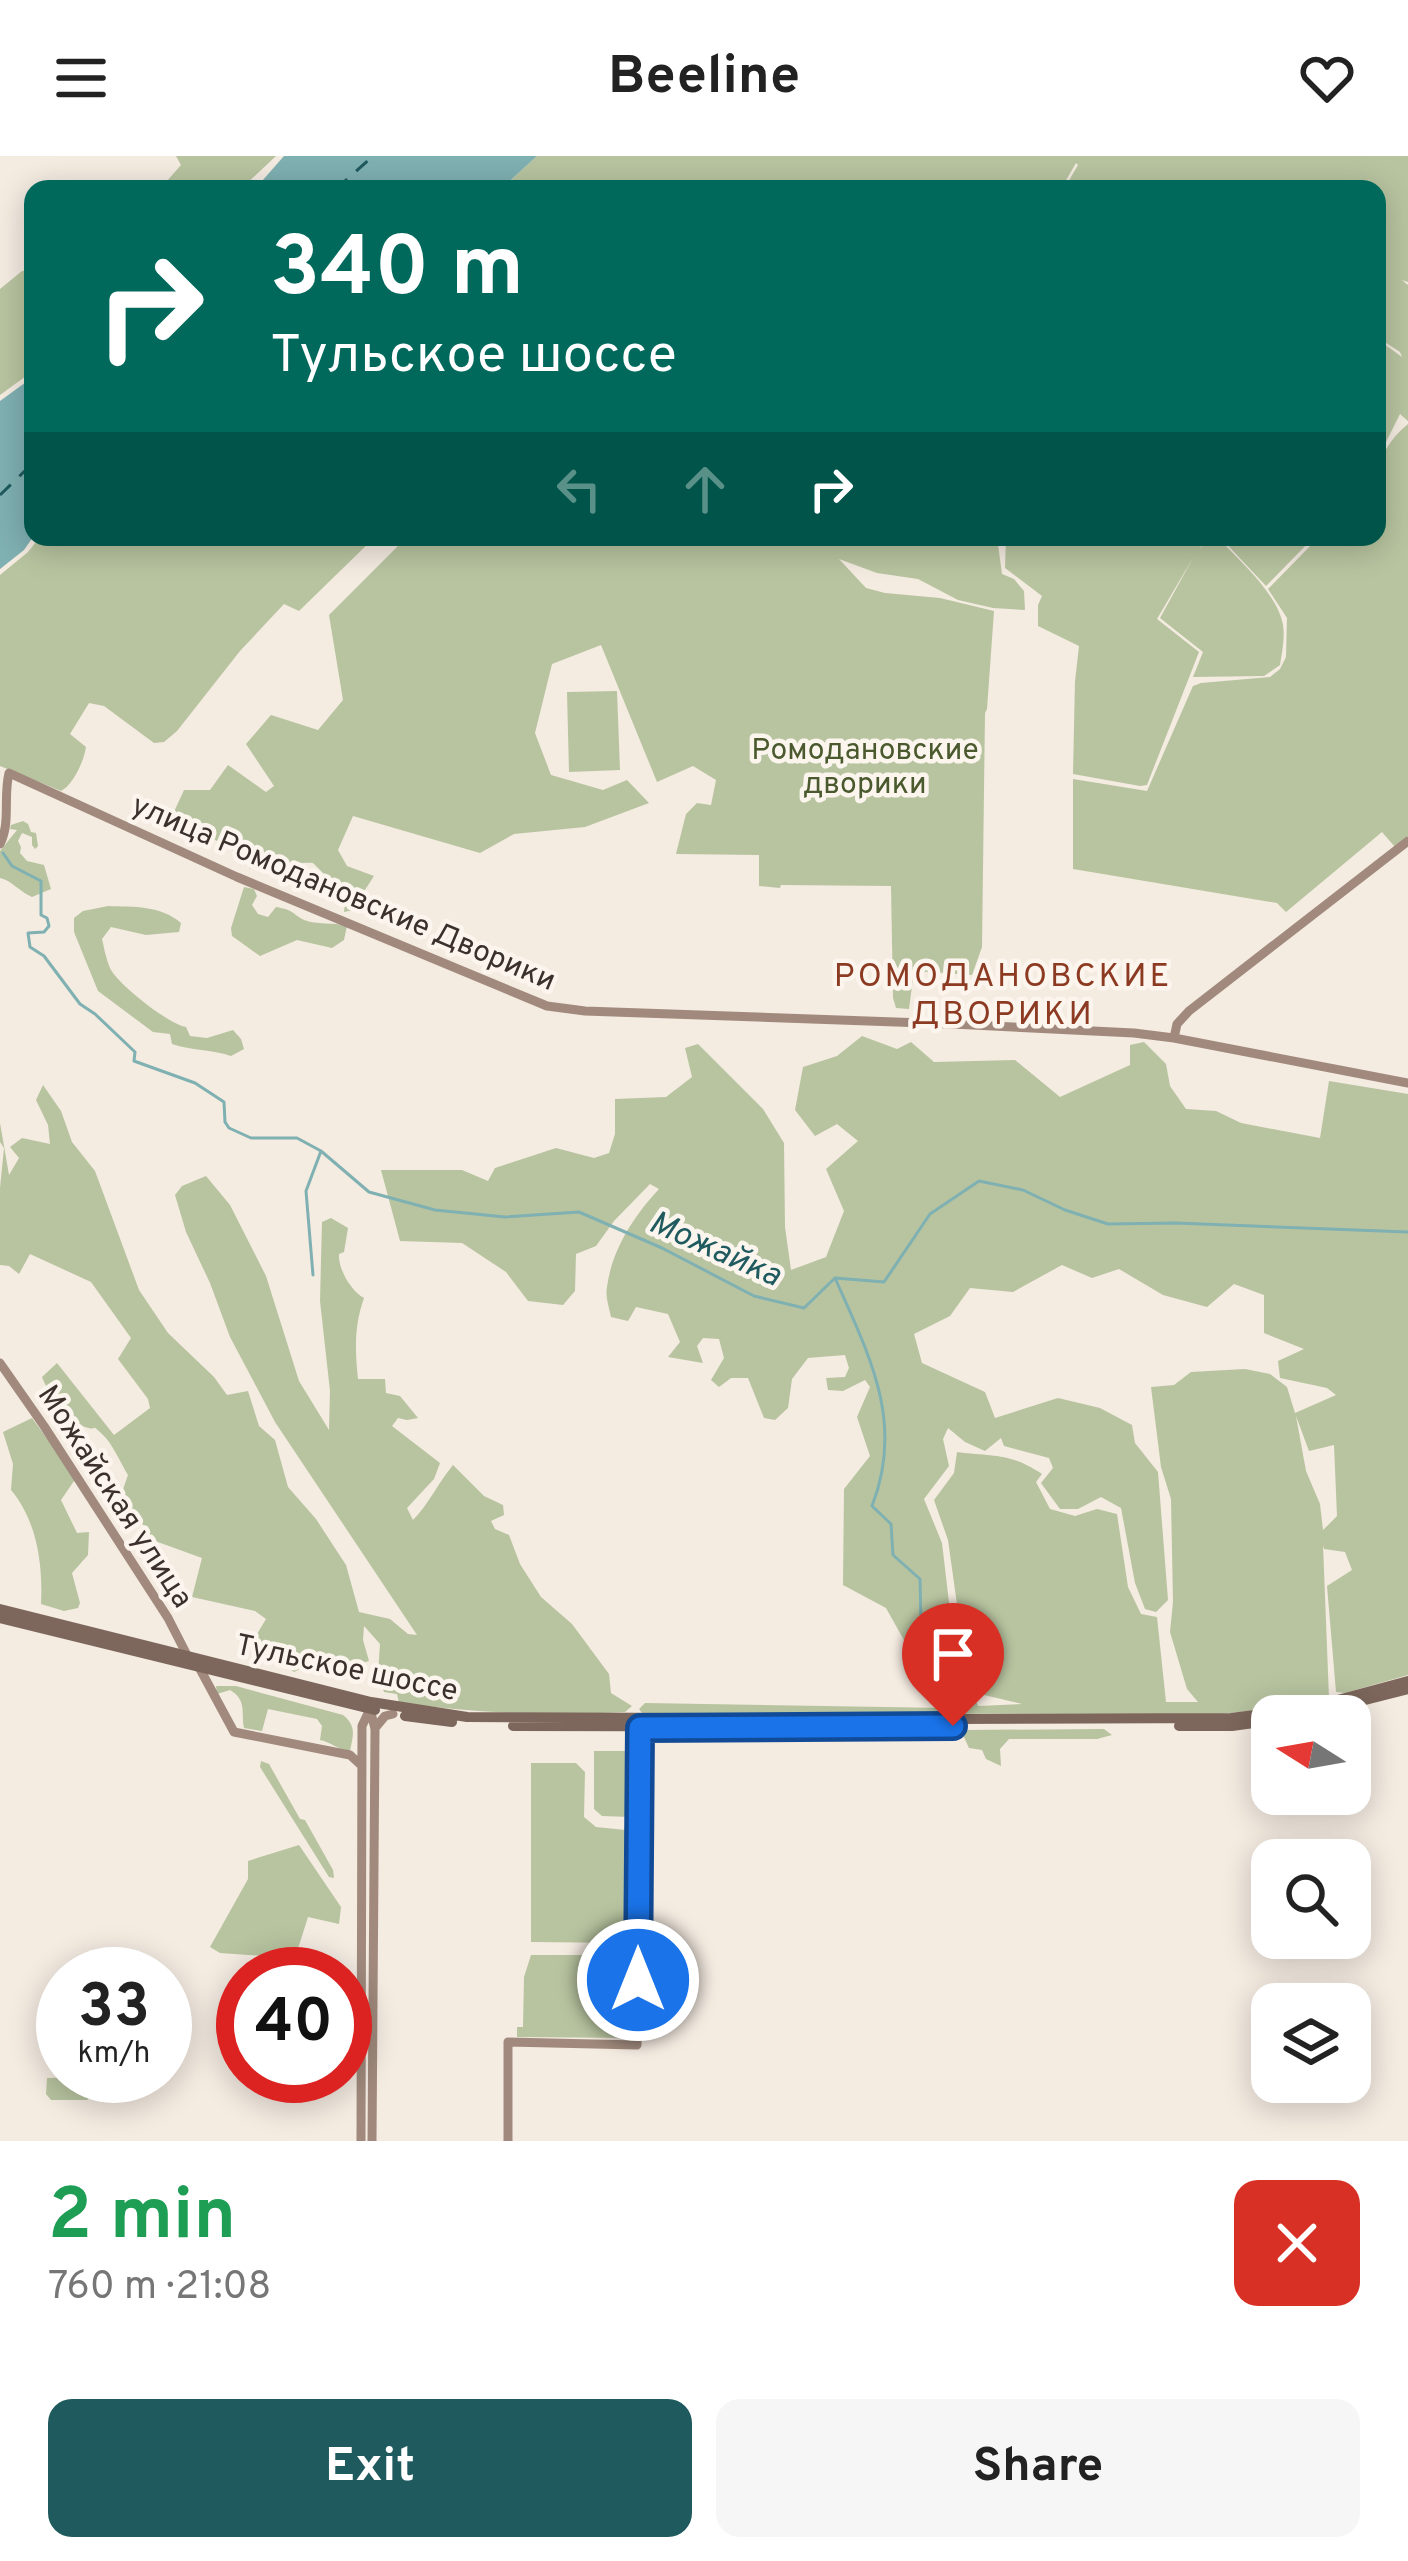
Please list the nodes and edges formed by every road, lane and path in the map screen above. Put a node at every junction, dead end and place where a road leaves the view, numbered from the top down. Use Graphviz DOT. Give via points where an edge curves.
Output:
graph roads {
  1 [pos="1408,841"];
  2 [pos="0,844"];
  3 [pos="1174,1038"];
  4 [pos="1408,1083"];
  5 [pos="0,1364"];
  6 [pos="0,1613"];
  7 [pos="179,1637"];
  8 [pos="167,1653"];
  9 [pos="188,1658"];
  10 [pos="200,1669"];
  11 [pos="220,1674"];
  12 [pos="1408,1685"];
  13 [pos="211,1689"];
  14 [pos="1371,1696"];
  15 [pos="345,1704"];
  16 [pos="370,1706"];
  17 [pos="393,1714"];
  18 [pos="1251,1723"];
  19 [pos="362,1726"];
  20 [pos="375,1728"];
  21 [pos="640,1728"];
  22 [pos="368,1751"];
  23 [pos="362,1766"];
  24 [pos="361,2141"];
  25 [pos="372,2141"];
  26 [pos="508,2141"];
  1 -- 3 [label="street" via="1189,1011"];
  2 -- 3 [label="street, улица Ромодановские Дворики" via="9,773 548,1006"];
  3 -- 4 [label="street, улица Ромодановские Дворики"];
  5 -- 7 [label="street, Можайская улица"];
  6 -- 8 [label="main road, Тульское шоссе"];
  6 -- 10 [label="main road, Тульское шоссе"];
  7 -- 8 [label="street"];
  7 -- 9 [label="street, Можайская улица"];
  8 -- 9 [label="main road, Тульское шоссе"];
  9 -- 16 [label="main road, Тульское шоссе"];
  10 -- 11 [label="main road, Тульское шоссе"];
  10 -- 13 [label="street"];
  11 -- 13 [label="street"];
  11 -- 15 [label="main road, Тульское шоссе"];
  12 -- 14 [label="main road, Тульское шоссе"];
  12 -- 16 [label="main road, Тульское шоссе" via="1231,1718 505,1719"];
  13 -- 23 [label="street" via="234,1732 350,1755"];
  15 -- 16 [label="main road, Тульское шоссе"];
  15 -- 19 [label="street"];
  16 -- 17 [label="main road, Тульское шоссе"];
  16 -- 19 [label="street"];
  16 -- 20 [label="street"];
  17 -- 20 [label="street"];
  17 -- 21 [label="main road, Тульское шоссе"];
  18 -- 21 [label="main road, Тульское шоссе"];
  19 -- 22 [label="street"];
  20 -- 22 [label="street"];
  21 -- 26 [label="street" via="637,2045 508,2042"];
  22 -- 23 [label="street"];
  22 -- 25 [label="street"];
  23 -- 24 [label="street"];
}
